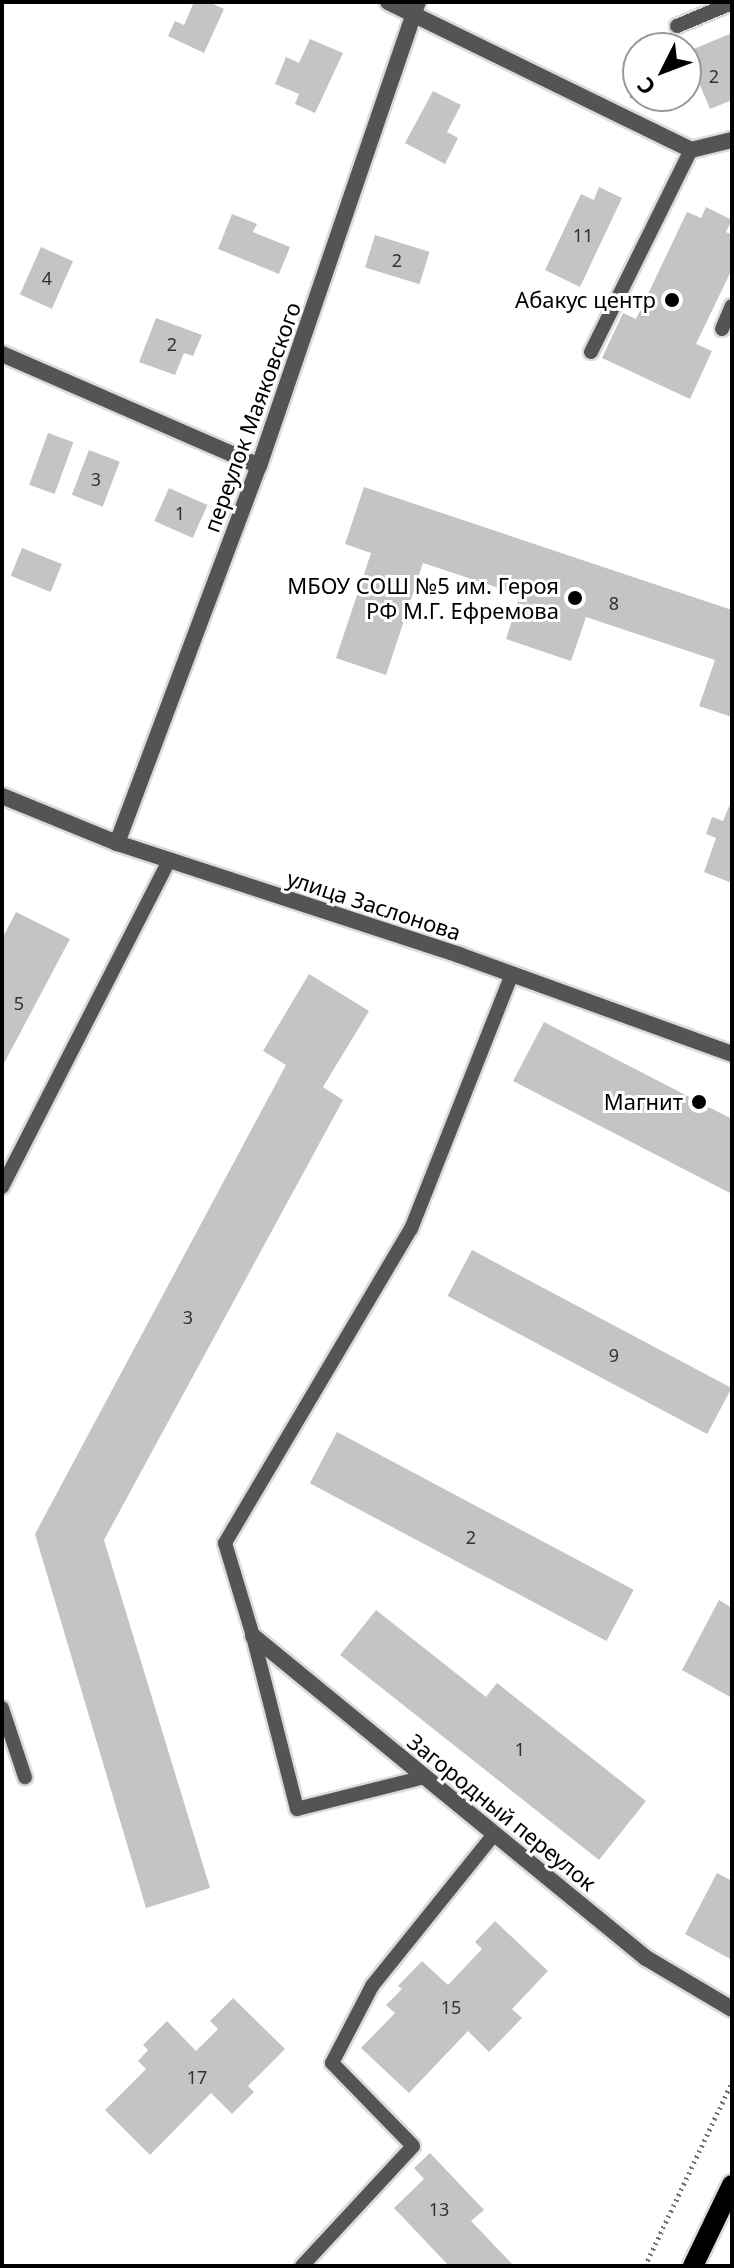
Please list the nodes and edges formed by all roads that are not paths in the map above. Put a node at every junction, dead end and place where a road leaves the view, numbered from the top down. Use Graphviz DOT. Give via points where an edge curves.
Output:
graph roads {
  1 [pos="388,2"];
  2 [pos="732,3"];
  3 [pos="416,8"];
  4 [pos="677,26"];
  5 [pos="732,140"];
  6 [pos="691,150"];
  7 [pos="732,306"];
  8 [pos="722,329"];
  9 [pos="591,352"];
  10 [pos="2,354"];
  11 [pos="259,466"];
  12 [pos="2,796"];
  13 [pos="117,843"];
  14 [pos="169,861"];
  15 [pos="512,974"];
  16 [pos="732,1054"];
  17 [pos="2,1187"];
  18 [pos="253,1636"];
  19 [pos="2,1708"];
  20 [pos="25,1777"];
  21 [pos="425,1777"];
  22 [pos="494,1834"];
  23 [pos="732,2009"];
  24 [pos="732,2185"];
  25 [pos="302,2266"];
  26 [pos="693,2266"];
  1 -- 3 [label="street"];
  2 -- 4 [label="lane"];
  3 -- 6 [label="street"];
  3 -- 11 [label="street, переулок Маяковского"];
  5 -- 6 [label="street"];
  6 -- 9 [label="lane"];
  7 -- 8 [label="lane"];
  10 -- 11 [label="street"];
  11 -- 13 [label="street, переулок Маяковского"];
  12 -- 13 [label="street, улица Заслонова"];
  13 -- 14 [label="street, улица Заслонова"];
  14 -- 15 [label="street, улица Заслонова"];
  14 -- 17 [label="lane"];
  15 -- 16 [label="street, улица Заслонова"];
  15 -- 18 [label="lane" via="411,1229 225,1543"];
  18 -- 21 [label="street, Загородный переулок"];
  18 -- 21 [label="lane" via="297,1809"];
  19 -- 20 [label="lane"];
  21 -- 22 [label="street, Загородный переулок"];
  22 -- 23 [label="street, Загородный переулок" via="646,1958"];
  22 -- 25 [label="lane" via="372,1986 332,2063 413,2146"];
  24 -- 26 [label="main road"];
}
